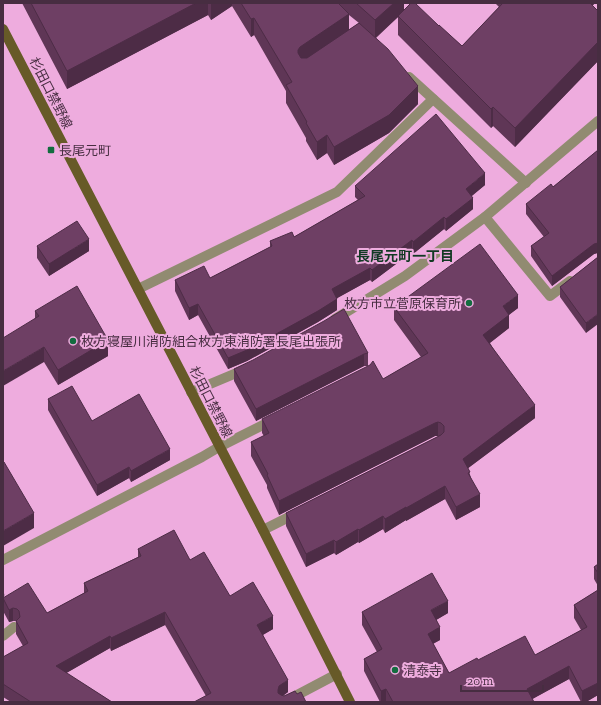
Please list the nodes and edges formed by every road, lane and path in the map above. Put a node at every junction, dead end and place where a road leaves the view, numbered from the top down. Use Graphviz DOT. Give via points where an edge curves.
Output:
graph roads {
  1 [pos="3,29"];
  2 [pos="399,69"];
  3 [pos="433,99"];
  4 [pos="598,122"];
  5 [pos="526,183"];
  6 [pos="485,217"];
  7 [pos="580,273"];
  8 [pos="138,288"];
  9 [pos="327,324"];
  10 [pos="256,364"];
  11 [pos="191,392"];
  12 [pos="284,415"];
  13 [pos="220,447"];
  14 [pos="305,509"];
  15 [pos="263,530"];
  16 [pos="3,560"];
  17 [pos="14,627"];
  18 [pos="3,636"];
  19 [pos="337,674"];
  20 [pos="284,702"];
  21 [pos="350,702"];
  1 -- 8 [label="main road, 杉田口禁野線"];
  2 -- 3 [label="street"];
  3 -- 5 [label="street"];
  3 -- 8 [label="street" via="337,192"];
  4 -- 5 [label="street"];
  5 -- 6 [label="street"];
  6 -- 7 [label="street" via="550,296"];
  6 -- 9 [label="street" via="404,276"];
  8 -- 11 [label="main road, 杉田口禁野線"];
  10 -- 11 [label="street"];
  11 -- 13 [label="main road, 杉田口禁野線"];
  12 -- 13 [label="street"];
  13 -- 15 [label="main road, 杉田口禁野線"];
  13 -- 16 [label="street"];
  14 -- 15 [label="street"];
  15 -- 19 [label="main road, 杉田口禁野線"];
  17 -- 18 [label="street"];
  19 -- 20 [label="street"];
  19 -- 21 [label="main road, 杉田口禁野線"];
}
